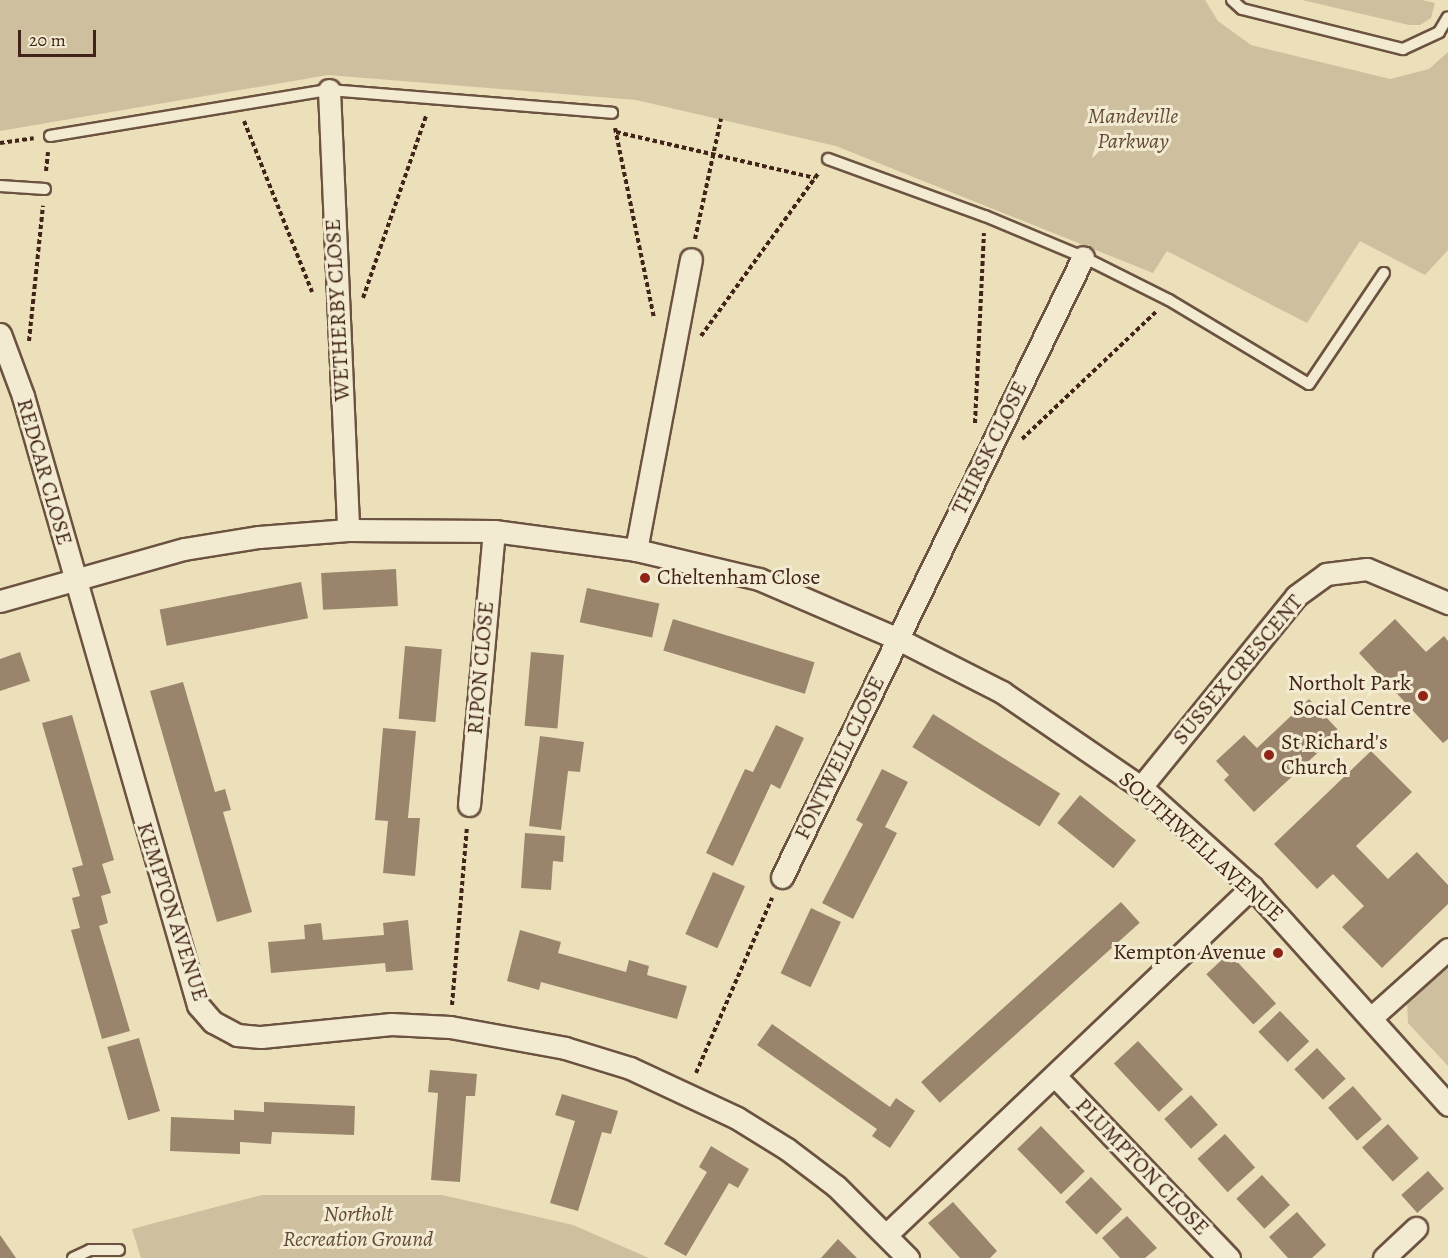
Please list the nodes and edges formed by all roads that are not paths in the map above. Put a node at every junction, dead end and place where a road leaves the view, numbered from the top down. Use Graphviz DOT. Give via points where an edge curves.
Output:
graph roads {
  1 [pos="1232,0"];
  2 [pos="1448,17"];
  3 [pos="329,90"];
  4 [pos="612,113"];
  5 [pos="50,136"];
  6 [pos="828,159"];
  7 [pos="0,186"];
  8 [pos="45,189"];
  9 [pos="1083,257"];
  10 [pos="691,259"];
  11 [pos="1384,273"];
  12 [pos="0,334"];
  13 [pos="348,530"];
  14 [pos="494,531"];
  15 [pos="636,550"];
  16 [pos="73,577"];
  17 [pos="0,601"];
  18 [pos="1448,603"];
  19 [pos="898,639"];
  20 [pos="1141,787"];
  21 [pos="469,805"];
  22 [pos="782,878"];
  23 [pos="1252,887"];
  24 [pos="1448,949"];
  25 [pos="1372,1017"];
  26 [pos="1055,1076"];
  27 [pos="1448,1105"];
  28 [pos="1416,1228"];
  29 [pos="887,1234"];
  30 [pos="119,1250"];
  31 [pos="73,1258"];
  32 [pos="908,1258"];
  33 [pos="1229,1258"];
  34 [pos="1384,1258"];
  1 -- 2 [label="lane" via="1242,9 1403,49 1439,32"];
  3 -- 4 [label="lane"];
  3 -- 5 [label="lane"];
  3 -- 13 [label="street, WETHERBY CLOSE"];
  6 -- 9 [label="lane" via="985,216"];
  7 -- 8 [label="lane"];
  9 -- 11 [label="lane" via="1169,300 1308,384"];
  9 -- 19 [label="street, THIRSK CLOSE"];
  10 -- 15 [label="street"];
  12 -- 16 [label="street, REDCAR CLOSE" via="23,396"];
  13 -- 14 [label="street, SOUTHWELL AVENUE"];
  13 -- 16 [label="street, SOUTHWELL AVENUE" via="259,537 184,549"];
  14 -- 15 [label="street, SOUTHWELL AVENUE"];
  14 -- 21 [label="street, RIPON CLOSE"];
  15 -- 19 [label="street, SOUTHWELL AVENUE" via="759,579"];
  16 -- 17 [label="street, SOUTHWELL AVENUE"];
  16 -- 29 [label="street, KEMPTON AVENUE" via="198,1005 213,1022 237,1035 261,1037 391,1024 450,1027 566,1048 630,1068 687,1093 787,1149 836,1186"];
  18 -- 20 [label="street, SUSSEX CRESCENT" via="1367,569 1326,574 1296,596"];
  19 -- 20 [label="street, SOUTHWELL AVENUE" via="1002,692"];
  19 -- 22 [label="street, FONTWELL CLOSE"];
  20 -- 23 [label="street, SOUTHWELL AVENUE"];
  23 -- 25 [label="street, SOUTHWELL AVENUE"];
  23 -- 26 [label="street"];
  24 -- 25 [label="street"];
  25 -- 27 [label="street, SOUTHWELL AVENUE"];
  26 -- 29 [label="street"];
  26 -- 33 [label="street, PLUMPTON CLOSE"];
  28 -- 34 [label="street"];
  29 -- 32 [label="street, KEMPTON AVENUE"];
  30 -- 31 [label="lane" via="90,1250"];
}
